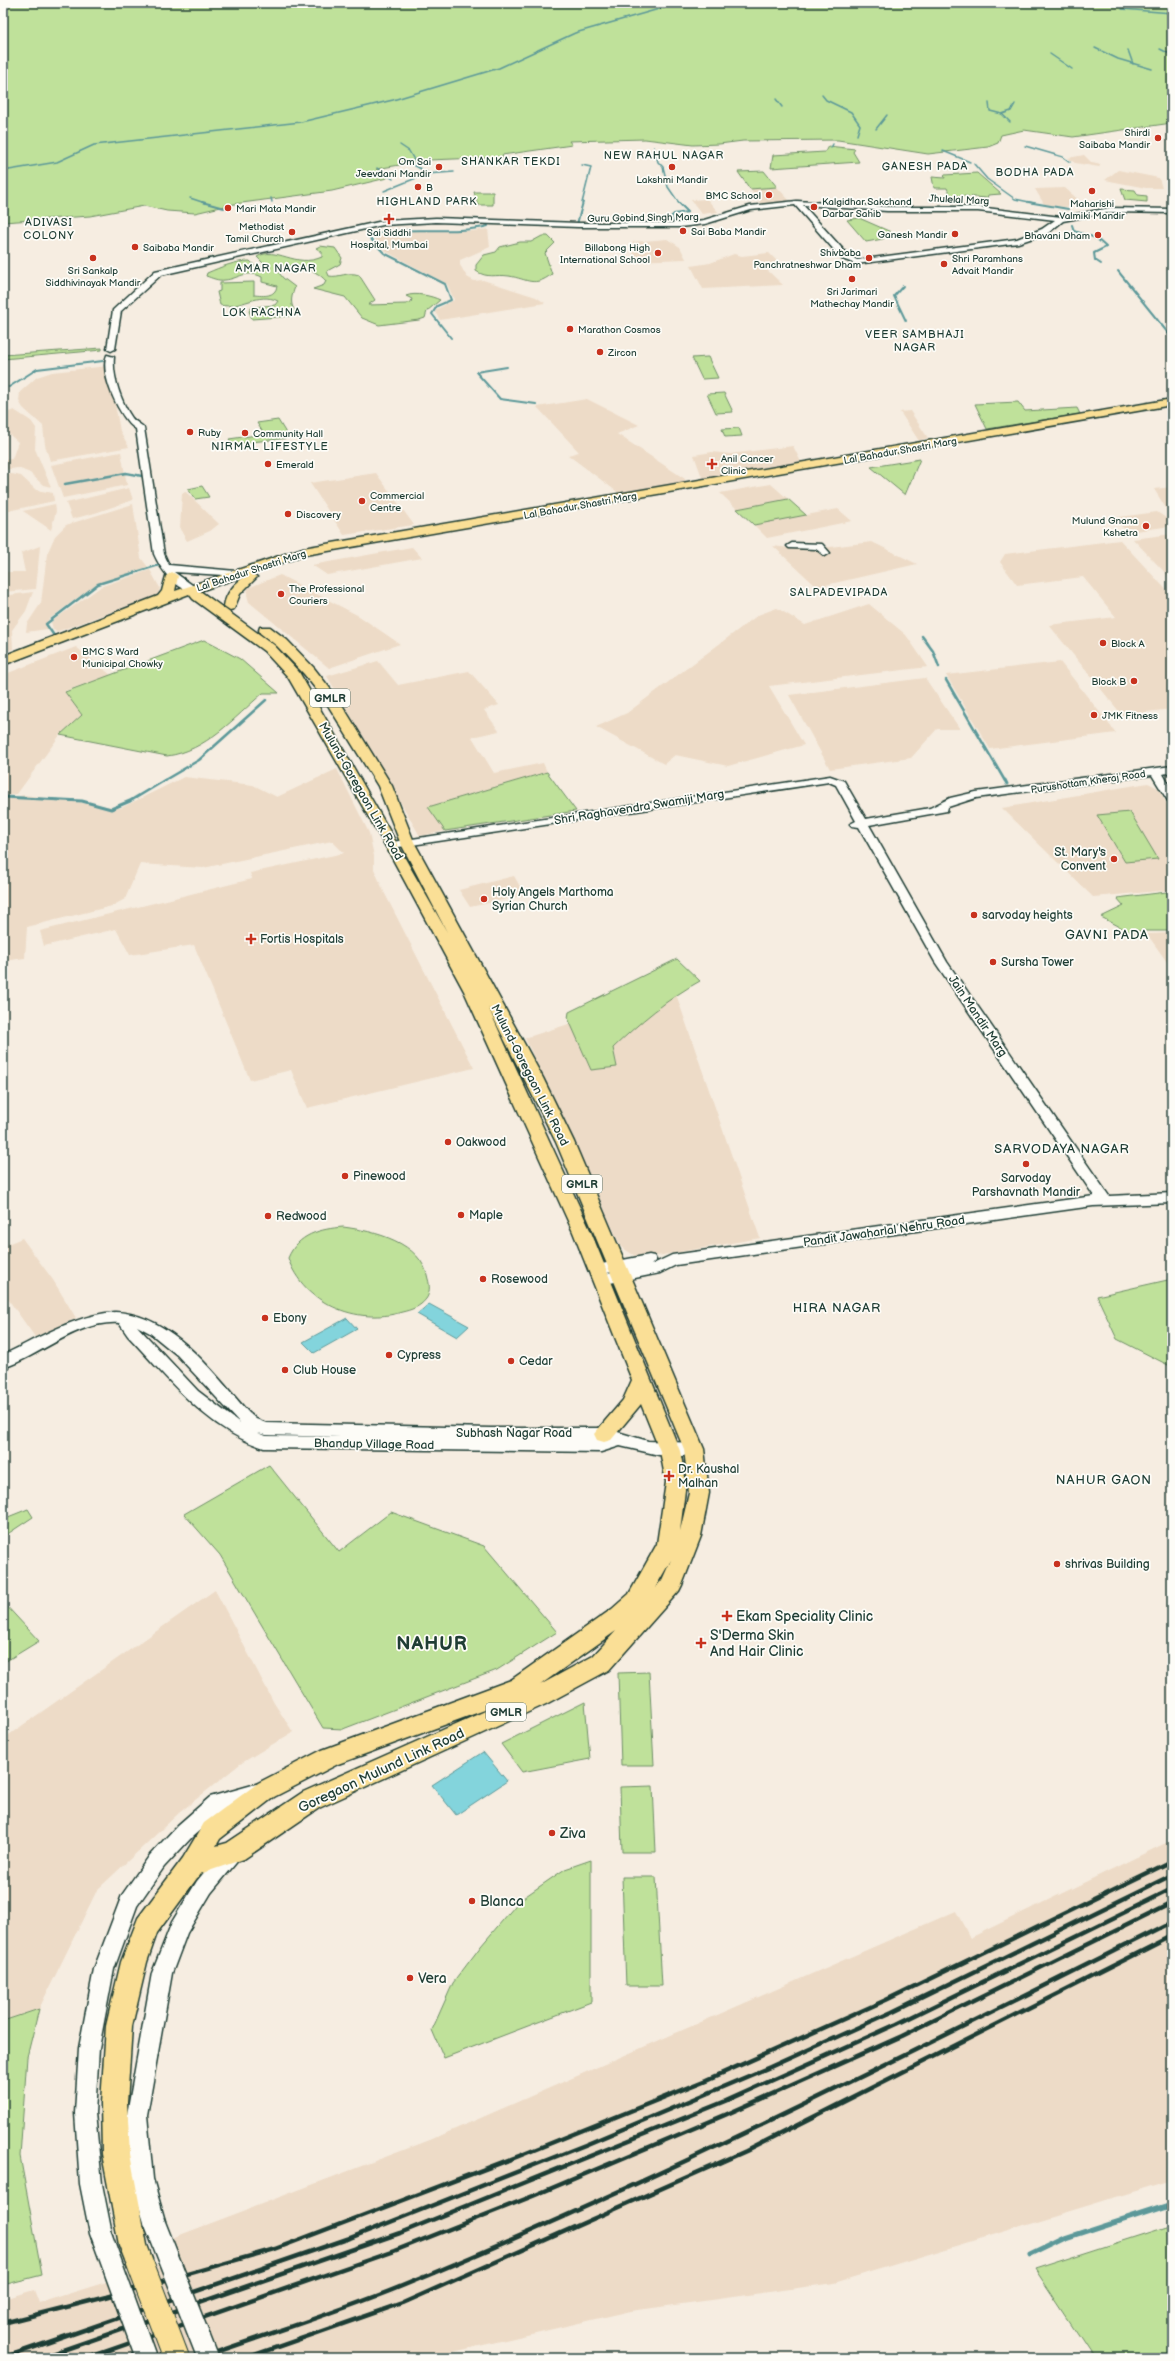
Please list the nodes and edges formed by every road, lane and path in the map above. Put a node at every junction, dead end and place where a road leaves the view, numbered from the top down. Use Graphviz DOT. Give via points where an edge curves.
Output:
graph roads {
  1 [pos="798,204"];
  2 [pos="808,204"];
  3 [pos="1172,211"];
  4 [pos="1061,219"];
  5 [pos="1172,404"];
  6 [pos="363,545"];
  7 [pos="792,546"];
  8 [pos="825,553"];
  9 [pos="169,572"];
  10 [pos="236,574"];
  11 [pos="251,577"];
  12 [pos="199,592"];
  13 [pos="162,599"];
  14 [pos="230,606"];
  15 [pos="257,624"];
  16 [pos="243,629"];
  17 [pos="3,661"];
  18 [pos="3,668"];
  19 [pos="1172,769"];
  20 [pos="1156,772"];
  21 [pos="1172,798"];
  22 [pos="857,820"];
  23 [pos="401,847"];
  24 [pos="472,978"];
  25 [pos="1172,1198"];
  26 [pos="1099,1201"];
  27 [pos="619,1271"];
  28 [pos="598,1275"];
  29 [pos="124,1318"];
  30 [pos="3,1362"];
  31 [pos="642,1381"];
  32 [pos="286,1436"];
  33 [pos="611,1437"];
  34 [pos="694,1450"];
  35 [pos="670,1451"];
  36 [pos="266,1790"];
  37 [pos="235,1851"];
  38 [pos="192,1866"];
  39 [pos="146,2358"];
  40 [pos="176,2358"];
  41 [pos="208,2358"];
  1 -- 2 [label="street, Guru Gobind Singh Marg"];
  1 -- 4 [label="street" via="846,257 856,262 1018,241 1046,231"];
  1 -- 9 [label="street, Guru Gobind Singh Marg" via="754,210 708,225 577,229 491,222 380,225 158,273 117,310 110,357 111,376 127,416 140,428 158,551"];
  2 -- 4 [label="street, Jhulelal Marg" via="886,209 978,209"];
  3 -- 4 [label="street" via="1110,210"];
  5 -- 6 [label="main road, Lal Bahadur Shastri Marg"];
  6 -- 10 [label="main road, Lal Bahadur Shastri Marg" via="291,556"];
  6 -- 11 [label="main road, Lal Bahadur Shastri Marg" via="309,558"];
  7 -- 8 [label="street" via="819,546"];
  9 -- 10 [label="street"];
  9 -- 12 [label="street"];
  9 -- 13 [label="main road" via="168,592"];
  10 -- 12 [label="main road, Lal Bahadur Shastri Marg"];
  11 -- 12 [label="main road, Lal Bahadur Shastri Marg"];
  11 -- 14 [label="main road" via="237,589 231,598"];
  12 -- 13 [label="main road, Lal Bahadur Shastri Marg"];
  12 -- 14 [label="main road, Mulund-Goregaon Link Road / GMLR"];
  12 -- 16 [label="main road, Mulund-Goregaon Link Road / GMLR"];
  12 -- 18 [label="main road, Lal Bahadur Shastri Marg"];
  13 -- 17 [label="main road, Lal Bahadur Shastri Marg"];
  14 -- 15 [label="main road, Mulund-Goregaon Link Road / GMLR"];
  15 -- 16 [label="main road"];
  15 -- 23 [label="main road, Mulund-Goregaon Link Road / GMLR" via="302,662 332,700 385,786"];
  16 -- 23 [label="main road, Mulund-Goregaon Link Road / GMLR" via="269,648 294,675"];
  19 -- 20 [label="street, Purushottam Kheraj Road"];
  20 -- 21 [label="street"];
  20 -- 22 [label="street, Purushottam Kheraj Road" via="1019,791 1009,796 978,799 894,816 890,819"];
  22 -- 23 [label="street, Shri Raghavendra Swamiji Marg" via="845,797 831,787 823,785"];
  22 -- 26 [label="street, Jain Mandir Marg" via="932,953"];
  23 -- 24 [label="main road, Mulund-Goregaon Link Road / GMLR"];
  24 -- 27 [label="main road, Mulund-Goregaon Link Road / GMLR" via="534,1078 565,1142"];
  24 -- 28 [label="main road, Mulund-Goregaon Link Road / GMLR"];
  25 -- 26 [label="street, Pandit Jawaharlal Nehru Road"];
  26 -- 27 [label="street, Pandit Jawaharlal Nehru Road" via="669,1261 660,1268"];
  27 -- 28 [label="street, Pandit Jawaharlal Nehru Road"];
  27 -- 34 [label="main road, Goregaon Mulund Link Road / GMLR"];
  28 -- 31 [label="main road, Goregaon Mulund Link Road / GMLR"];
  29 -- 30 [label="street" via="114,1317 77,1326"];
  29 -- 32 [label="street" via="141,1321 160,1333 250,1423"];
  29 -- 32 [label="street, Bhandup Village Road" via="133,1332 220,1420 264,1442"];
  31 -- 33 [label="main road"];
  31 -- 35 [label="main road, Goregaon Mulund Link Road / GMLR"];
  32 -- 33 [label="street, Bhandup Village Road" via="544,1440 601,1446"];
  33 -- 35 [label="street, Bhandup Village Road"];
  34 -- 35 [label="street"];
  34 -- 37 [label="main road, Goregaon Mulund Link Road / GMLR" via="699,1493 690,1536 671,1585 602,1663 449,1739 311,1800"];
  35 -- 36 [label="main road, Goregaon Mulund Link Road / GMLR" via="676,1482 668,1545 637,1600 620,1616 519,1687 330,1757"];
  36 -- 38 [label="main road, Goregaon Mulund Link Road / GMLR" via="212,1831"];
  36 -- 39 [label="street, bridge" via="217,1804 185,1831 157,1861 129,1901 104,1969 89,2048 85,2113 91,2184 101,2234"];
  37 -- 38 [label="main road, Goregaon Mulund Link Road / GMLR"];
  37 -- 41 [label="street, bridge" via="204,1887 179,1928 162,1973 137,2115 142,2179 154,2221"];
  38 -- 40 [label="main road, bridge" via="147,1926 134,1962 119,2026 114,2103 116,2154 133,2246"];
}
